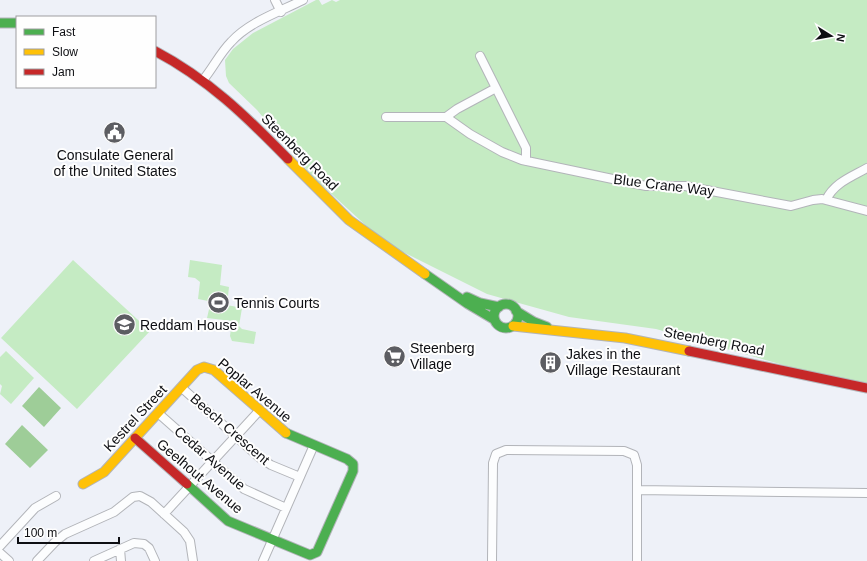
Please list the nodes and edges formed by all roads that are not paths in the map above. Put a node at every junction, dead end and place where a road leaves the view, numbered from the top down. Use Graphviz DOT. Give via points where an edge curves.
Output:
graph roads {
  1 [pos="275,0"];
  2 [pos="303,0"];
  3 [pos="281,12"];
  4 [pos="16,22"];
  5 [pos="0,23"];
  6 [pos="156,52"];
  7 [pos="480,56"];
  8 [pos="203,80"];
  9 [pos="496,88"];
  10 [pos="386,117"];
  11 [pos="446,118"];
  12 [pos="526,161"];
  13 [pos="867,168"];
  14 [pos="826,200"];
  15 [pos="867,211"];
  16 [pos="424,273"];
  17 [pos="499,307"];
  18 [pos="516,311"];
  19 [pos="495,320"];
  20 [pos="513,326"];
  21 [pos="554,329"];
  22 [pos="204,367"];
  23 [pos="182,388"];
  24 [pos="867,388"];
  25 [pos="259,411"];
  26 [pos="158,413"];
  27 [pos="237,436"];
  28 [pos="135,438"];
  29 [pos="314,445"];
  30 [pos="213,461"];
  31 [pos="353,464"];
  32 [pos="300,477"];
  33 [pos="84,484"];
  34 [pos="190,487"];
  35 [pos="637,490"];
  36 [pos="867,493"];
  37 [pos="56,496"];
  38 [pos="286,508"];
  39 [pos="164,514"];
  40 [pos="272,540"];
  41 [pos="0,546"];
  42 [pos="120,549"];
  43 [pos="0,553"];
  44 [pos="9,561"];
  45 [pos="37,561"];
  46 [pos="94,561"];
  47 [pos="121,561"];
  48 [pos="154,561"];
  49 [pos="193,561"];
  50 [pos="263,561"];
  51 [pos="492,561"];
  52 [pos="637,561"];
  1 -- 3 [label="street"];
  2 -- 3 [label="street"];
  3 -- 8 [label="street" via="253,25 238,36 224,50"];
  4 -- 5 [label="main road"];
  6 -- 8 [label="main road, Steenberg Road"];
  7 -- 9 [label="street"];
  8 -- 16 [label="main road, Steenberg Road" via="237,108 340,212 383,246"];
  9 -- 11 [label="street" via="457,109"];
  9 -- 12 [label="street" via="526,148"];
  10 -- 11 [label="street"];
  11 -- 12 [label="street, Blue Crane Way" via="502,152"];
  12 -- 14 [label="street, Blue Crane Way" via="637,185 685,186 785,206"];
  13 -- 14 [label="street" via="835,186"];
  14 -- 15 [label="street, Blue Crane Way"];
  16 -- 17 [label="main road, Steenberg Road" via="474,301"];
  16 -- 19 [label="main road, Steenberg Road"];
  17 -- 18 [label="main road" via="509,305"];
  17 -- 19 [label="main road" via="495,312"];
  18 -- 20 [label="main road" via="517,318"];
  18 -- 21 [label="main road, Steenberg Road" via="534,322"];
  19 -- 20 [label="main road" via="502,327"];
  20 -- 21 [label="main road, Steenberg Road"];
  21 -- 24 [label="main road, Steenberg Road" via="625,338"];
  22 -- 23 [label="main road, Kestrel Street" via="197,370"];
  22 -- 25 [label="main road, Poplar Avenue" via="214,370"];
  23 -- 26 [label="main road, Kestrel Street"];
  23 -- 27 [label="street, Beech Crescent"];
  25 -- 27 [label="street"];
  25 -- 29 [label="main road, Poplar Avenue" via="287,434"];
  26 -- 28 [label="main road, Kestrel Street"];
  26 -- 30 [label="street, Cedar Avenue"];
  27 -- 30 [label="street"];
  27 -- 32 [label="street, Beech Crescent" via="266,462"];
  28 -- 33 [label="main road, Kestrel Street" via="104,472"];
  28 -- 34 [label="main road, Geelhout Avenue"];
  29 -- 31 [label="main road, Poplar Avenue"];
  29 -- 32 [label="street"];
  30 -- 34 [label="street"];
  30 -- 38 [label="street, Cedar Avenue" via="249,492"];
  31 -- 40 [label="main road, Geelhout Avenue" via="353,471 317,552 310,555"];
  32 -- 38 [label="street"];
  34 -- 39 [label="street"];
  34 -- 40 [label="main road, Geelhout Avenue" via="228,521"];
  35 -- 36 [label="street"];
  35 -- 51 [label="street" via="637,460 629,452 518,449 499,451 492,463"];
  35 -- 52 [label="street"];
  37 -- 41 [label="street" via="35,508"];
  38 -- 40 [label="street"];
  39 -- 45 [label="street" via="146,499 140,496 133,497 114,512 60,537"];
  39 -- 49 [label="street" via="188,537 192,546"];
  40 -- 50 [label="street"];
  42 -- 46 [label="street"];
  42 -- 47 [label="street"];
  42 -- 48 [label="street" via="134,543 144,544 149,548"];
  43 -- 44 [label="street"];
}
